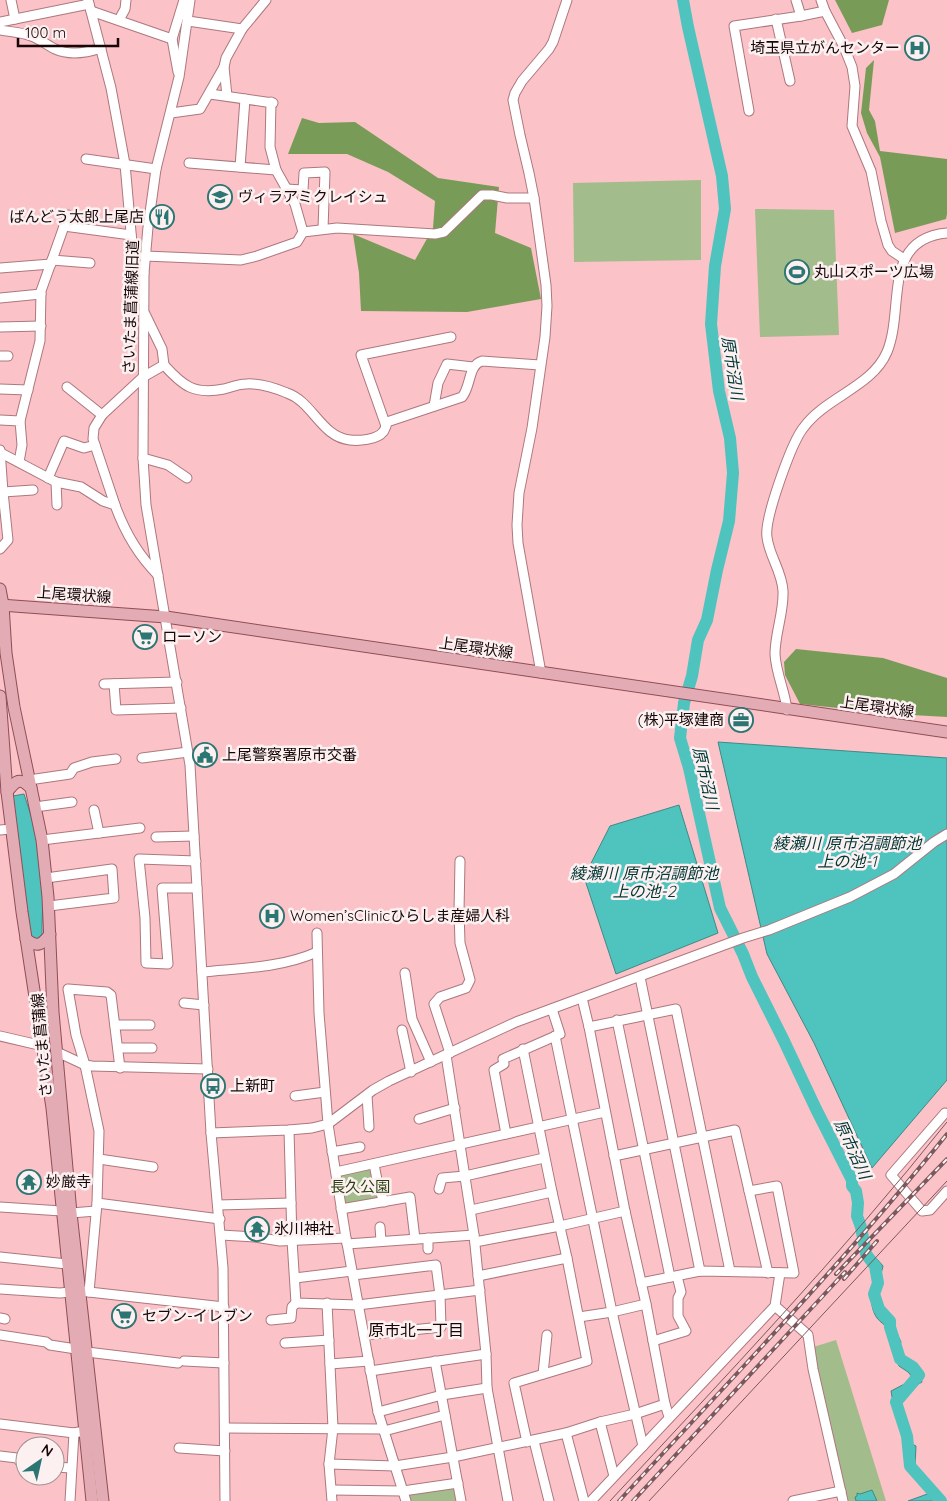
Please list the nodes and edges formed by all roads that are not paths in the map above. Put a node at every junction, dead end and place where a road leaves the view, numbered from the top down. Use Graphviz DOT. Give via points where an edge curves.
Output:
graph roads {
  1 [pos="11,0"];
  2 [pos="126,0"];
  3 [pos="184,0"];
  4 [pos="190,0"];
  5 [pos="266,0"];
  6 [pos="567,0"];
  7 [pos="796,0"];
  8 [pos="821,0"];
  9 [pos="89,5"];
  10 [pos="825,12"];
  11 [pos="801,16"];
  12 [pos="16,19"];
  13 [pos="776,19"];
  14 [pos="119,20"];
  15 [pos="188,21"];
  16 [pos="0,22"];
  17 [pos="242,29"];
  18 [pos="0,30"];
  19 [pos="172,39"];
  20 [pos="101,48"];
  21 [pos="224,67"];
  22 [pos="179,77"];
  23 [pos="790,81"];
  24 [pos="210,94"];
  25 [pos="227,96"];
  26 [pos="245,99"];
  27 [pos="749,110"];
  28 [pos="171,113"];
  29 [pos="86,159"];
  30 [pos="189,163"];
  31 [pos="125,164"];
  32 [pos="240,167"];
  33 [pos="156,169"];
  34 [pos="276,170"];
  35 [pos="286,189"];
  36 [pos="534,198"];
  37 [pos="68,215"];
  38 [pos="64,226"];
  39 [pos="322,229"];
  40 [pos="303,232"];
  41 [pos="947,233"];
  42 [pos="131,235"];
  43 [pos="145,256"];
  44 [pos="904,259"];
  45 [pos="52,262"];
  46 [pos="90,263"];
  47 [pos="0,268"];
  48 [pos="144,273"];
  49 [pos="41,294"];
  50 [pos="0,298"];
  51 [pos="144,312"];
  52 [pos="41,326"];
  53 [pos="0,327"];
  54 [pos="450,337"];
  55 [pos="164,365"];
  56 [pos="540,365"];
  57 [pos="474,367"];
  58 [pos="143,376"];
  59 [pos="67,387"];
  60 [pos="0,389"];
  61 [pos="28,390"];
  62 [pos="434,406"];
  63 [pos="102,415"];
  64 [pos="0,420"];
  65 [pos="20,421"];
  66 [pos="386,426"];
  67 [pos="95,445"];
  68 [pos="0,448"];
  69 [pos="0,453"];
  70 [pos="143,458"];
  71 [pos="19,462"];
  72 [pos="187,478"];
  73 [pos="52,480"];
  74 [pos="33,490"];
  75 [pos="3,492"];
  76 [pos="57,505"];
  77 [pos="114,505"];
  78 [pos="0,549"];
  79 [pos="158,576"];
  80 [pos="0,589"];
  81 [pos="1,605"];
  82 [pos="166,617"];
  83 [pos="541,673"];
  84 [pos="177,682"];
  85 [pos="104,684"];
  86 [pos="114,684"];
  87 [pos="0,696"];
  88 [pos="182,708"];
  89 [pos="787,710"];
  90 [pos="1,720"];
  91 [pos="947,732"];
  92 [pos="2,746"];
  93 [pos="188,752"];
  94 [pos="142,758"];
  95 [pos="116,759"];
  96 [pos="30,784"];
  97 [pos="5,786"];
  98 [pos="72,802"];
  99 [pos="35,806"];
  100 [pos="94,810"];
  101 [pos="140,828"];
  102 [pos="6,830"];
  103 [pos="99,833"];
  104 [pos="947,834"];
  105 [pos="156,836"];
  106 [pos="194,836"];
  107 [pos="42,840"];
  108 [pos="196,861"];
  109 [pos="460,861"];
  110 [pos="46,878"];
  111 [pos="197,888"];
  112 [pos="49,906"];
  113 [pos="317,932"];
  114 [pos="50,934"];
  115 [pos="26,939"];
  116 [pos="317,952"];
  117 [pos="202,972"];
  118 [pos="405,974"];
  119 [pos="640,976"];
  120 [pos="582,998"];
  121 [pos="184,1003"];
  122 [pos="204,1005"];
  123 [pos="552,1009"];
  124 [pos="647,1014"];
  125 [pos="617,1020"];
  126 [pos="114,1025"];
  127 [pos="150,1025"];
  128 [pos="589,1027"];
  129 [pos="402,1030"];
  130 [pos="0,1036"];
  131 [pos="555,1036"];
  132 [pos="43,1046"];
  133 [pos="118,1048"];
  134 [pos="152,1048"];
  135 [pos="523,1049"];
  136 [pos="57,1052"];
  137 [pos="448,1054"];
  138 [pos="431,1062"];
  139 [pos="85,1065"];
  140 [pos="120,1068"];
  141 [pos="208,1068"];
  142 [pos="411,1072"];
  143 [pos="325,1092"];
  144 [pos="367,1095"];
  145 [pos="295,1096"];
  146 [pos="454,1108"];
  147 [pos="605,1112"];
  148 [pos="946,1113"];
  149 [pos="420,1118"];
  150 [pos="573,1120"];
  151 [pos="328,1124"];
  152 [pos="370,1126"];
  153 [pos="538,1127"];
  154 [pos="289,1130"];
  155 [pos="211,1133"];
  156 [pos="506,1134"];
  157 [pos="703,1137"];
  158 [pos="673,1143"];
  159 [pos="461,1145"];
  160 [pos="360,1148"];
  161 [pos="644,1149"];
  162 [pos="332,1152"];
  163 [pos="614,1156"];
  164 [pos="544,1158"];
  165 [pos="99,1160"];
  166 [pos="374,1164"];
  167 [pos="153,1167"];
  168 [pos="336,1172"];
  169 [pos="466,1176"];
  170 [pos="439,1189"];
  171 [pos="749,1191"];
  172 [pos="947,1191"];
  173 [pos="552,1192"];
  174 [pos="384,1202"];
  175 [pos="291,1203"];
  176 [pos="218,1205"];
  177 [pos="0,1207"];
  178 [pos="97,1207"];
  179 [pos="342,1209"];
  180 [pos="470,1210"];
  181 [pos="625,1211"];
  182 [pos="66,1212"];
  183 [pos="220,1219"];
  184 [pos="593,1219"];
  185 [pos="560,1226"];
  186 [pos="380,1227"];
  187 [pos="221,1236"];
  188 [pos="428,1238"];
  189 [pos="415,1239"];
  190 [pos="475,1239"];
  191 [pos="292,1240"];
  192 [pos="346,1241"];
  193 [pos="381,1241"];
  194 [pos="428,1249"];
  195 [pos="0,1257"];
  196 [pos="567,1258"];
  197 [pos="67,1264"];
  198 [pos="700,1271"];
  199 [pos="730,1271"];
  200 [pos="352,1273"];
  201 [pos="768,1273"];
  202 [pos="780,1273"];
  203 [pos="478,1276"];
  204 [pos="674,1276"];
  205 [pos="294,1278"];
  206 [pos="641,1283"];
  207 [pos="0,1289"];
  208 [pos="480,1290"];
  209 [pos="80,1292"];
  210 [pos="440,1296"];
  211 [pos="296,1303"];
  212 [pos="327,1304"];
  213 [pos="646,1304"];
  214 [pos="358,1305"];
  215 [pos="224,1306"];
  216 [pos="775,1306"];
  217 [pos="612,1312"];
  218 [pos="579,1317"];
  219 [pos="270,1320"];
  220 [pos="0,1335"];
  221 [pos="364,1335"];
  222 [pos="547,1335"];
  223 [pos="329,1340"];
  224 [pos="653,1341"];
  225 [pos="285,1343"];
  226 [pos="81,1351"];
  227 [pos="486,1354"];
  228 [pos="369,1361"];
  229 [pos="436,1361"];
  230 [pos="224,1363"];
  231 [pos="330,1364"];
  232 [pos="370,1371"];
  233 [pos="543,1374"];
  234 [pos="487,1388"];
  235 [pos="442,1395"];
  236 [pos="665,1404"];
  237 [pos="378,1412"];
  238 [pos="635,1414"];
  239 [pos="445,1415"];
  240 [pos="669,1418"];
  241 [pos="600,1422"];
  242 [pos="0,1424"];
  243 [pos="225,1428"];
  244 [pos="332,1428"];
  245 [pos="384,1430"];
  246 [pos="79,1432"];
  247 [pos="566,1433"];
  248 [pos="530,1441"];
  249 [pos="643,1446"];
  250 [pos="179,1448"];
  251 [pos="498,1448"];
  252 [pos="225,1451"];
  253 [pos="0,1456"];
  254 [pos="453,1457"];
  255 [pos="15,1458"];
  256 [pos="329,1464"];
  257 [pos="395,1466"];
  258 [pos="65,1468"];
  259 [pos="71,1468"];
  260 [pos="614,1476"];
  261 [pos="458,1483"];
  262 [pos="332,1490"];
  263 [pos="403,1491"];
  264 [pos="841,1491"];
  265 [pos="70,1501"];
  266 [pos="92,1501"];
  267 [pos="103,1501"];
  268 [pos="225,1501"];
  269 [pos="332,1501"];
  270 [pos="406,1501"];
  271 [pos="461,1501"];
  272 [pos="508,1501"];
  273 [pos="549,1501"];
  274 [pos="584,1501"];
  275 [pos="591,1501"];
  276 [pos="793,1501"];
  277 [pos="843,1501"];
  1 -- 12 [label="street"];
  2 -- 14 [label="street"];
  3 -- 19 [label="street"];
  4 -- 15 [label="street, さいたま菖蒲線旧道"];
  5 -- 17 [label="street"];
  6 -- 36 [label="street" via="549,50 522,81 513,100"];
  7 -- 11 [label="street"];
  8 -- 10 [label="street"];
  9 -- 12 [label="street"];
  9 -- 14 [label="street"];
  9 -- 20 [label="street"];
  10 -- 11 [label="street"];
  10 -- 44 [label="street" via="852,67 856,86 852,126 871,171 888,245"];
  11 -- 13 [label="street"];
  12 -- 16 [label="street"];
  13 -- 23 [label="street"];
  13 -- 27 [label="street" via="734,26"];
  14 -- 19 [label="street"];
  15 -- 17 [label="street"];
  15 -- 22 [label="street, さいたま菖蒲線旧道"];
  17 -- 21 [label="street"];
  18 -- 20 [label="street" via="30,36 55,49 75,54"];
  19 -- 22 [label="street"];
  20 -- 31 [label="street"];
  21 -- 24 [label="street"];
  21 -- 25 [label="street"];
  22 -- 28 [label="street, さいたま菖蒲線旧道"];
  24 -- 25 [label="street"];
  24 -- 28 [label="street" via="200,109"];
  25 -- 26 [label="street"];
  26 -- 32 [label="street"];
  26 -- 34 [label="street" via="272,102 270,146"];
  28 -- 33 [label="street, さいたま菖蒲線旧道"];
  29 -- 31 [label="street"];
  30 -- 32 [label="street"];
  31 -- 33 [label="street"];
  31 -- 42 [label="street"];
  32 -- 34 [label="street"];
  33 -- 43 [label="street, さいたま菖蒲線旧道"];
  34 -- 35 [label="street"];
  35 -- 39 [label="street" via="303,190 304,172 325,172"];
  35 -- 40 [label="street" via="295,204"];
  36 -- 39 [label="street" via="482,195 444,232 435,234"];
  36 -- 56 [label="street" via="547,306"];
  37 -- 38 [label="street"];
  38 -- 42 [label="street"];
  38 -- 45 [label="street"];
  39 -- 40 [label="street"];
  40 -- 43 [label="street" via="297,242 241,260"];
  41 -- 44 [label="street" via="936,234 917,243"];
  42 -- 48 [label="street" via="133,255"];
  43 -- 48 [label="street, さいたま菖蒲線旧道"];
  44 -- 89 [label="street" via="886,354 873,372 820,410 802,428 766,527 769,550 783,586 775,652"];
  45 -- 46 [label="street"];
  45 -- 47 [label="street"];
  45 -- 49 [label="street"];
  48 -- 51 [label="street, さいたま菖蒲線旧道"];
  49 -- 50 [label="street"];
  49 -- 52 [label="street"];
  51 -- 55 [label="street" via="162,349"];
  51 -- 58 [label="street, さいたま菖蒲線旧道"];
  52 -- 53 [label="street"];
  52 -- 61 [label="street"];
  54 -- 66 [label="street" via="361,355"];
  55 -- 58 [label="street"];
  55 -- 66 [label="street" via="186,386 195,390 213,391 245,383 296,396 329,432 348,440 378,436"];
  56 -- 57 [label="street" via="482,361"];
  56 -- 83 [label="street" via="519,493 517,525"];
  57 -- 62 [label="street" via="462,398"];
  57 -- 62 [label="street" via="447,364 438,383"];
  58 -- 63 [label="street"];
  58 -- 70 [label="street, さいたま菖蒲線旧道"];
  59 -- 63 [label="street"];
  60 -- 61 [label="street"];
  61 -- 65 [label="street"];
  62 -- 66 [label="street" via="387,422"];
  63 -- 67 [label="street" via="94,428"];
  64 -- 65 [label="street"];
  65 -- 71 [label="street" via="22,445"];
  67 -- 73 [label="street" via="84,448 64,441"];
  67 -- 77 [label="street"];
  68 -- 69 [label="street"];
  69 -- 71 [label="street"];
  69 -- 75 [label="street"];
  70 -- 72 [label="street" via="168,466"];
  70 -- 79 [label="street, さいたま菖蒲線旧道" via="146,505"];
  71 -- 73 [label="street"];
  73 -- 76 [label="street"];
  73 -- 77 [label="street" via="81,487"];
  74 -- 75 [label="street"];
  75 -- 78 [label="street" via="8,540"];
  77 -- 79 [label="street" via="122,524"];
  79 -- 82 [label="street, さいたま菖蒲線旧道"];
  80 -- 81 [label="main road, さいたま菖蒲線"];
  81 -- 82 [label="main road, 上尾環状線"];
  81 -- 96 [label="main road, さいたま菖蒲線" via="10,681"];
  82 -- 83 [label="main road, 上尾環状線"];
  82 -- 84 [label="street, さいたま菖蒲線旧道"];
  83 -- 89 [label="main road, 上尾環状線"];
  84 -- 86 [label="street"];
  84 -- 88 [label="street, さいたま菖蒲線旧道"];
  85 -- 86 [label="street"];
  86 -- 88 [label="street" via="116,710"];
  87 -- 90 [label="main road, さいたま菖蒲線"];
  88 -- 93 [label="street, さいたま菖蒲線旧道"];
  89 -- 91 [label="main road, 上尾環状線"];
  90 -- 92 [label="main road, さいたま菖蒲線"];
  92 -- 97 [label="main road, さいたま菖蒲線"];
  93 -- 94 [label="street"];
  93 -- 106 [label="street, さいたま菖蒲線旧道"];
  95 -- 96 [label="street" via="92,762 74,768 70,774"];
  96 -- 97 [label="main road" via="21,781"];
  96 -- 99 [label="main road, さいたま菖蒲線"];
  97 -- 102 [label="main road, さいたま菖蒲線"];
  98 -- 99 [label="street"];
  99 -- 107 [label="main road, さいたま菖蒲線"];
  100 -- 103 [label="street"];
  101 -- 103 [label="street"];
  102 -- 115 [label="main road, さいたま菖蒲線"];
  103 -- 107 [label="street"];
  104 -- 119 [label="street" via="894,874 850,897"];
  105 -- 106 [label="street"];
  106 -- 108 [label="street, さいたま菖蒲線旧道"];
  107 -- 110 [label="main road, さいたま菖蒲線"];
  108 -- 111 [label="street, さいたま菖蒲線旧道"];
  108 -- 111 [label="street" via="139,859 146,963 168,964 162,888"];
  109 -- 137 [label="street" via="460,943 470,980 466,988 440,997 434,1004"];
  110 -- 112 [label="main road, さいたま菖蒲線"];
  110 -- 112 [label="street" via="112,869 114,898"];
  111 -- 117 [label="street, さいたま菖蒲線旧道"];
  112 -- 114 [label="main road, さいたま菖蒲線"];
  113 -- 116 [label="street"];
  114 -- 115 [label="main road" via="44,942 37,944"];
  114 -- 136 [label="main road, さいたま菖蒲線"];
  115 -- 132 [label="main road, さいたま菖蒲線"];
  116 -- 117 [label="street" via="280,964"];
  116 -- 143 [label="street"];
  117 -- 122 [label="street, さいたま菖蒲線旧道"];
  118 -- 138 [label="street" via="412,1019"];
  119 -- 120 [label="street"];
  119 -- 124 [label="street"];
  120 -- 123 [label="street"];
  120 -- 128 [label="street"];
  121 -- 122 [label="street"];
  122 -- 141 [label="street, さいたま菖蒲線旧道"];
  123 -- 131 [label="street" via="560,1034"];
  123 -- 137 [label="street"];
  124 -- 125 [label="street"];
  124 -- 157 [label="street" via="676,1009"];
  124 -- 158 [label="street"];
  125 -- 128 [label="street"];
  125 -- 161 [label="street"];
  126 -- 127 [label="street"];
  126 -- 133 [label="street"];
  126 -- 139 [label="street" via="111,995 68,989"];
  128 -- 147 [label="street"];
  129 -- 142 [label="street"];
  130 -- 132 [label="street"];
  131 -- 135 [label="street"];
  131 -- 150 [label="street"];
  132 -- 182 [label="main road, さいたま菖蒲線"];
  133 -- 134 [label="street"];
  133 -- 140 [label="street"];
  135 -- 153 [label="street"];
  135 -- 156 [label="street" via="502,1059 504,1064 494,1070"];
  136 -- 139 [label="street"];
  136 -- 182 [label="main road, さいたま菖蒲線"];
  137 -- 138 [label="street"];
  137 -- 146 [label="street"];
  138 -- 142 [label="street"];
  139 -- 140 [label="street"];
  139 -- 165 [label="street" via="99,1131"];
  140 -- 141 [label="street"];
  141 -- 155 [label="street, さいたま菖蒲線旧道"];
  142 -- 144 [label="street"];
  143 -- 145 [label="street"];
  143 -- 151 [label="street"];
  144 -- 151 [label="street"];
  144 -- 152 [label="street"];
  146 -- 149 [label="street"];
  146 -- 159 [label="street"];
  147 -- 150 [label="street"];
  147 -- 163 [label="street"];
  148 -- 172 [label="street" via="890,1176 922,1211 930,1210"];
  150 -- 153 [label="street"];
  150 -- 184 [label="street"];
  151 -- 154 [label="street"];
  151 -- 162 [label="street"];
  153 -- 156 [label="street"];
  153 -- 164 [label="street"];
  154 -- 155 [label="street"];
  154 -- 175 [label="street"];
  155 -- 176 [label="street, さいたま菖蒲線旧道"];
  156 -- 159 [label="street"];
  157 -- 158 [label="street"];
  157 -- 171 [label="street" via="735,1130"];
  157 -- 199 [label="street"];
  158 -- 161 [label="street"];
  158 -- 198 [label="street"];
  159 -- 166 [label="street"];
  159 -- 169 [label="street"];
  160 -- 162 [label="street"];
  161 -- 163 [label="street"];
  161 -- 204 [label="street"];
  162 -- 168 [label="street"];
  163 -- 181 [label="street"];
  164 -- 169 [label="street"];
  164 -- 173 [label="street"];
  165 -- 167 [label="street"];
  165 -- 178 [label="street"];
  166 -- 168 [label="street"];
  166 -- 174 [label="street"];
  168 -- 179 [label="street"];
  169 -- 170 [label="street" via="442,1178"];
  169 -- 180 [label="street"];
  171 -- 201 [label="street"];
  171 -- 202 [label="street" via="777,1186 794,1273"];
  173 -- 180 [label="street"];
  173 -- 185 [label="street"];
  174 -- 179 [label="street"];
  174 -- 189 [label="street" via="410,1197"];
  175 -- 176 [label="street"];
  175 -- 191 [label="street"];
  176 -- 183 [label="street, さいたま菖蒲線旧道"];
  177 -- 182 [label="street"];
  178 -- 182 [label="street"];
  178 -- 183 [label="street"];
  178 -- 209 [label="street"];
  179 -- 192 [label="street"];
  180 -- 190 [label="street"];
  181 -- 184 [label="street"];
  181 -- 206 [label="street"];
  182 -- 197 [label="main road, さいたま菖蒲線"];
  182 -- 209 [label="main road, さいたま菖蒲線"];
  183 -- 187 [label="street, さいたま菖蒲線旧道"];
  184 -- 185 [label="street"];
  184 -- 217 [label="street"];
  185 -- 190 [label="street"];
  185 -- 196 [label="street"];
  186 -- 193 [label="street"];
  187 -- 191 [label="street"];
  187 -- 215 [label="street, さいたま菖蒲線旧道"];
  188 -- 189 [label="street"];
  188 -- 190 [label="street"];
  188 -- 194 [label="street"];
  189 -- 193 [label="street"];
  190 -- 203 [label="street"];
  191 -- 192 [label="street"];
  191 -- 205 [label="street"];
  192 -- 193 [label="street"];
  192 -- 200 [label="street"];
  195 -- 197 [label="street"];
  196 -- 203 [label="street"];
  196 -- 218 [label="street"];
  197 -- 209 [label="main road, さいたま菖蒲線"];
  198 -- 199 [label="street"];
  198 -- 204 [label="street"];
  199 -- 201 [label="street"];
  200 -- 205 [label="street"];
  200 -- 210 [label="street" via="436,1265"];
  200 -- 214 [label="street"];
  201 -- 202 [label="street"];
  202 -- 216 [label="street"];
  203 -- 208 [label="street"];
  204 -- 206 [label="street"];
  204 -- 224 [label="street" via="681,1292 678,1316 686,1331"];
  205 -- 211 [label="street"];
  206 -- 213 [label="street"];
  207 -- 209 [label="street"];
  208 -- 210 [label="street"];
  208 -- 227 [label="street"];
  209 -- 215 [label="street"];
  209 -- 226 [label="main road, さいたま菖蒲線"];
  210 -- 214 [label="street"];
  210 -- 221 [label="street" via="441,1327"];
  211 -- 212 [label="street"];
  211 -- 219 [label="street" via="292,1307 291,1318"];
  212 -- 214 [label="street"];
  212 -- 223 [label="street"];
  213 -- 217 [label="street"];
  213 -- 224 [label="street"];
  214 -- 221 [label="street"];
  215 -- 230 [label="street, さいたま菖蒲線旧道"];
  216 -- 240 [label="street"];
  216 -- 264 [label="street" via="808,1335 812,1369"];
  217 -- 218 [label="street"];
  217 -- 238 [label="street"];
  218 -- 233 [label="street" via="586,1361"];
  220 -- 226 [label="street"];
  221 -- 228 [label="street"];
  222 -- 233 [label="street"];
  223 -- 225 [label="street"];
  223 -- 231 [label="street"];
  224 -- 236 [label="street"];
  226 -- 230 [label="street" via="181,1362"];
  226 -- 246 [label="main road, さいたま菖蒲線"];
  226 -- 267 [label="main road, さいたま菖蒲線"];
  227 -- 229 [label="street"];
  227 -- 234 [label="street"];
  228 -- 231 [label="street"];
  228 -- 232 [label="street"];
  229 -- 232 [label="street"];
  229 -- 235 [label="street"];
  230 -- 243 [label="street, さいたま菖蒲線旧道"];
  231 -- 244 [label="street"];
  232 -- 237 [label="street"];
  233 -- 248 [label="street" via="514,1383"];
  234 -- 235 [label="street"];
  234 -- 251 [label="street"];
  235 -- 237 [label="street"];
  235 -- 239 [label="street"];
  236 -- 238 [label="street"];
  236 -- 240 [label="street"];
  237 -- 245 [label="street"];
  238 -- 241 [label="street"];
  238 -- 249 [label="street"];
  239 -- 245 [label="street"];
  239 -- 254 [label="street"];
  240 -- 249 [label="street"];
  241 -- 247 [label="street"];
  241 -- 260 [label="street"];
  242 -- 246 [label="street"];
  243 -- 244 [label="street"];
  243 -- 252 [label="street, さいたま菖蒲線旧道"];
  244 -- 245 [label="street"];
  244 -- 256 [label="street"];
  245 -- 257 [label="street"];
  246 -- 259 [label="street"];
  246 -- 266 [label="main road, さいたま菖蒲線"];
  247 -- 248 [label="street"];
  247 -- 274 [label="street"];
  248 -- 251 [label="street"];
  248 -- 273 [label="street"];
  249 -- 260 [label="street"];
  250 -- 252 [label="street"];
  251 -- 254 [label="street"];
  251 -- 272 [label="street"];
  252 -- 268 [label="street, さいたま菖蒲線旧道"];
  253 -- 255 [label="street"];
  254 -- 257 [label="street"];
  254 -- 261 [label="street"];
  256 -- 257 [label="street"];
  256 -- 262 [label="street"];
  257 -- 263 [label="street"];
  258 -- 259 [label="street"];
  259 -- 265 [label="street"];
  260 -- 275 [label="street"];
  261 -- 263 [label="street"];
  261 -- 271 [label="street"];
  262 -- 263 [label="street"];
  262 -- 269 [label="street"];
  263 -- 270 [label="street"];
  264 -- 276 [label="street"];
  264 -- 277 [label="street"];
}
